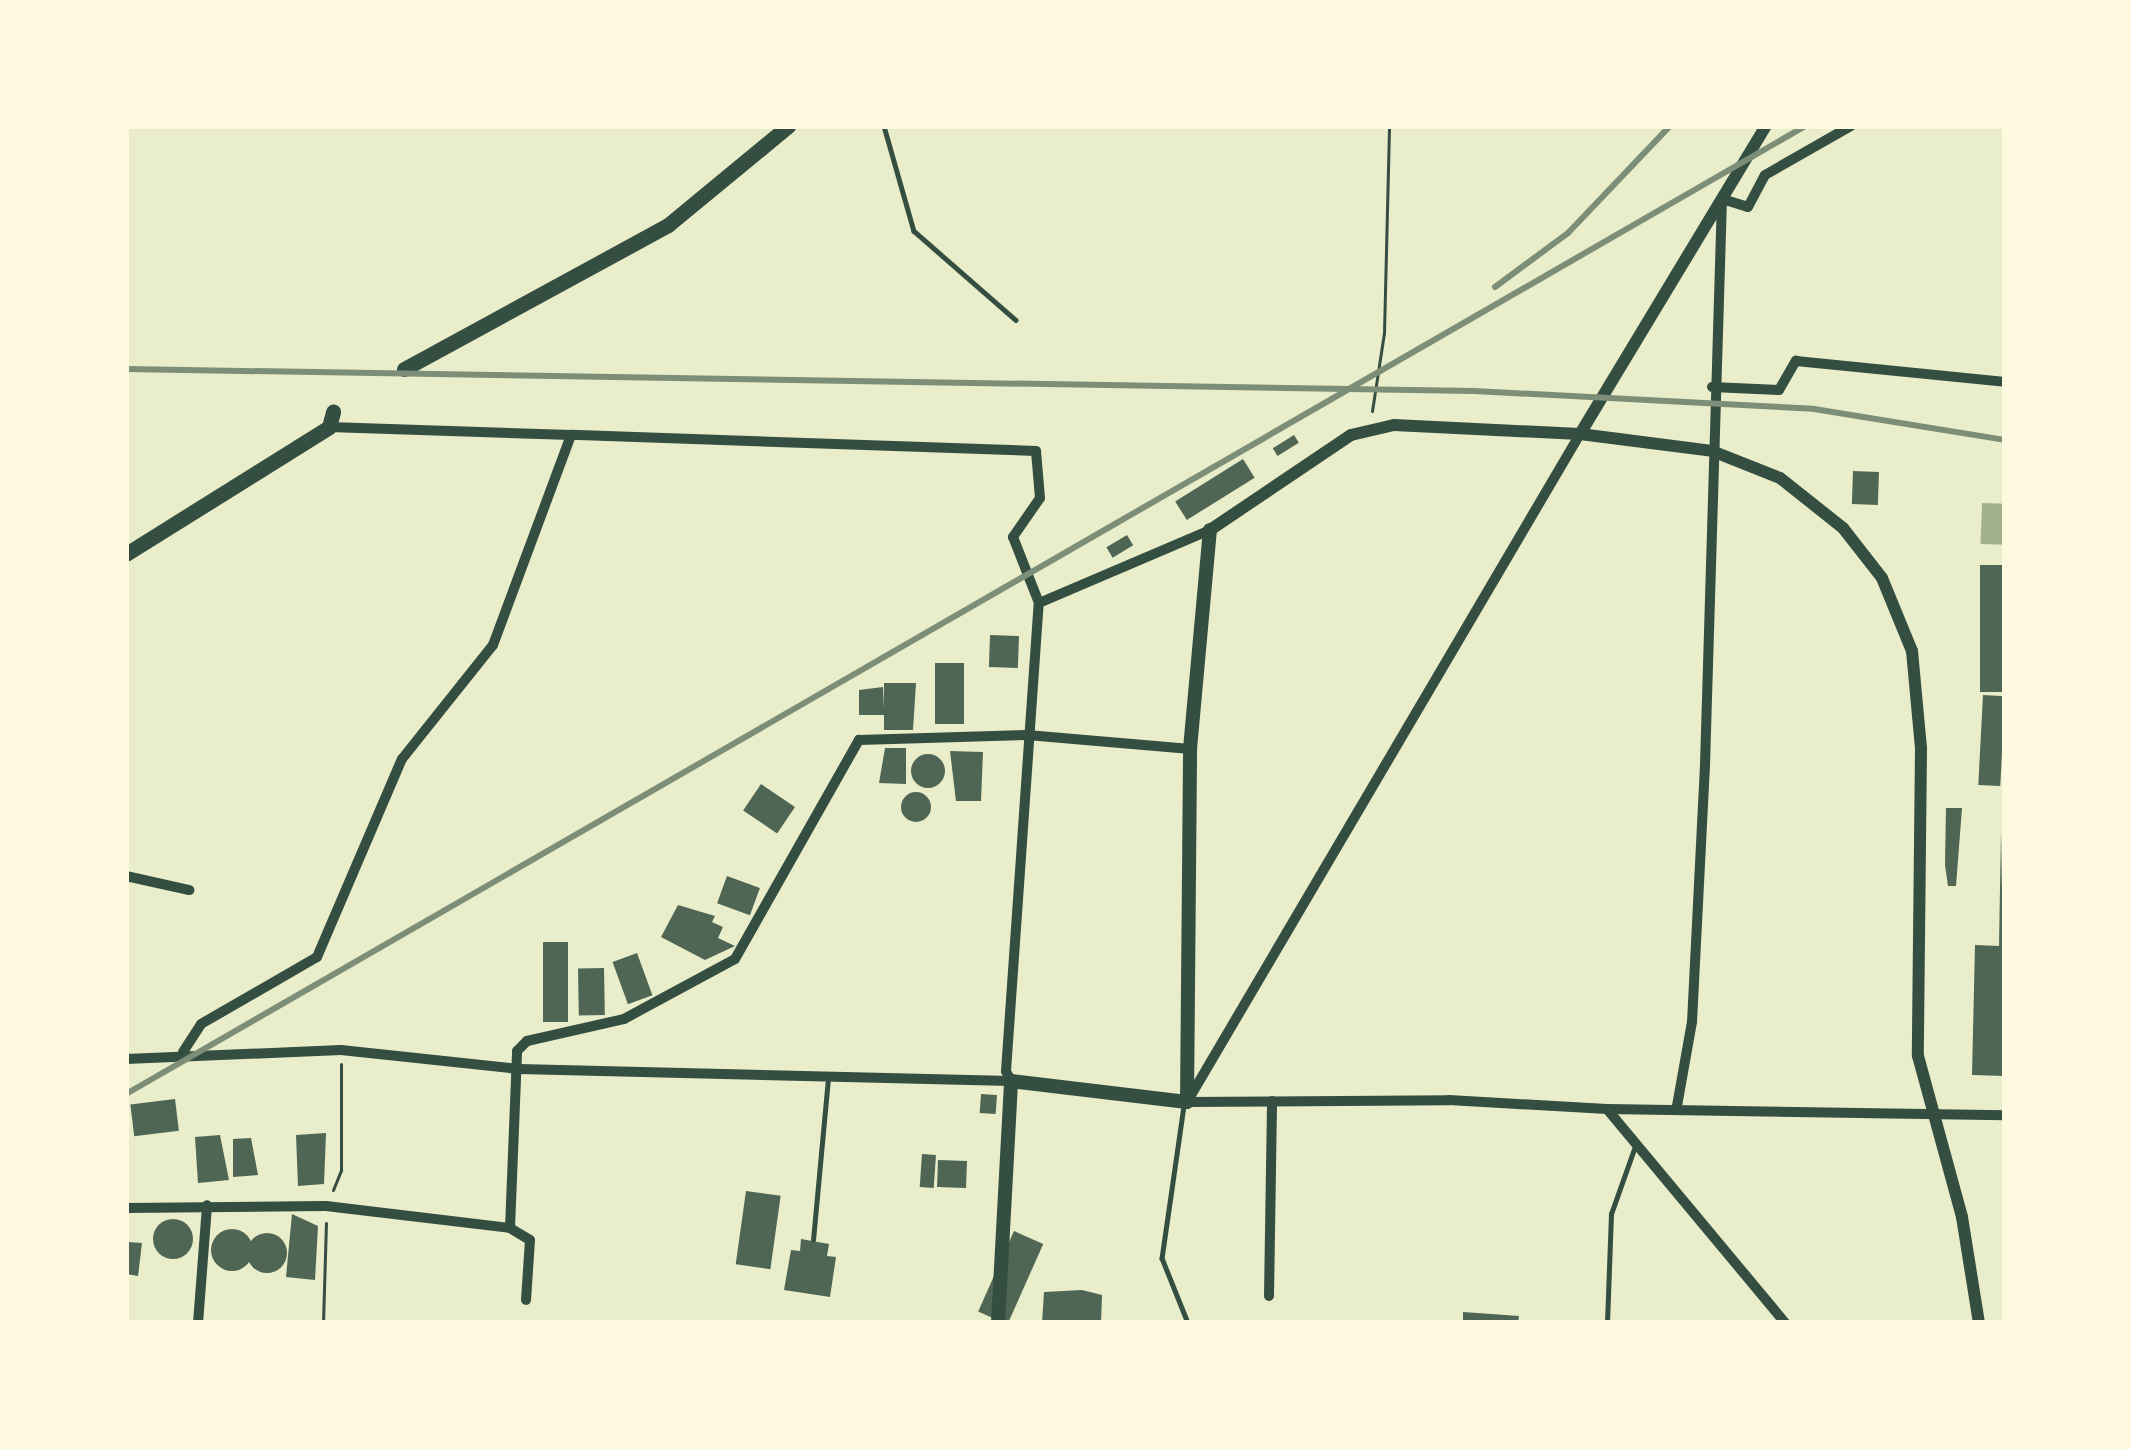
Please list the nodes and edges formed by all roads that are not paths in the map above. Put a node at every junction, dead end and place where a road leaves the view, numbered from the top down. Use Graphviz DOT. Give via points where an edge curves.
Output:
graph roads {
  1 [pos="788,126"];
  2 [pos="884,126"];
  3 [pos="1766,126"];
  4 [pos="1850,126"];
  5 [pos="1722,199"];
  6 [pos="1016,320"];
  7 [pos="404,369"];
  8 [pos="2005,382"];
  9 [pos="1712,387"];
  10 [pos="331,419"];
  11 [pos="1580,434"];
  12 [pos="572,436"];
  13 [pos="1712,451"];
  14 [pos="1210,530"];
  15 [pos="126,554"];
  16 [pos="1039,603"];
  17 [pos="1027,735"];
  18 [pos="1190,749"];
  19 [pos="126,876"];
  20 [pos="189,890"];
  21 [pos="183,1052"];
  22 [pos="126,1059"];
  23 [pos="519,1070"];
  24 [pos="829,1073"];
  25 [pos="1011,1082"];
  26 [pos="1272,1101"];
  27 [pos="1187,1102"];
  28 [pos="1677,1106"];
  29 [pos="1606,1109"];
  30 [pos="1928,1112"];
  31 [pos="2005,1115"];
  32 [pos="1637,1144"];
  33 [pos="207,1205"];
  34 [pos="126,1208"];
  35 [pos="511,1228"];
  36 [pos="813,1240"];
  37 [pos="1270,1297"];
  38 [pos="526,1300"];
  39 [pos="198,1323"];
  40 [pos="998,1323"];
  41 [pos="1188,1323"];
  42 [pos="1607,1323"];
  43 [pos="1785,1323"];
  44 [pos="1979,1323"];
  1 -- 7 [label="main road" via="668,225"];
  2 -- 6 [label="lane" via="914,231"];
  3 -- 5 [label="street"];
  4 -- 5 [label="street" via="1765,175 1748,207"];
  5 -- 9 [label="street"];
  5 -- 11 [label="street"];
  8 -- 9 [label="street" via="1796,361 1779,390"];
  9 -- 13 [label="street"];
  10 -- 12 [label="street"];
  10 -- 15 [label="main road"];
  11 -- 13 [label="street"];
  11 -- 14 [label="street" via="1394,425 1369,431"];
  11 -- 27 [label="street"];
  12 -- 16 [label="street" via="1036,451 1040,498 1013,548"];
  12 -- 21 [label="street" via="493,645 402,759 316,956 201,1024"];
  13 -- 28 [label="street" via="1692,1022"];
  13 -- 30 [label="street" via="1815,501 1866,553 1905,629 1921,748 1914,1009"];
  14 -- 16 [label="street"];
  14 -- 18 [label="main road"];
  16 -- 17 [label="street"];
  17 -- 18 [label="street"];
  17 -- 23 [label="street" via="859,740 735,959 624,1019 527,1041 517,1051"];
  17 -- 25 [label="street"];
  18 -- 27 [label="main road"];
  19 -- 20 [label="street"];
  21 -- 22 [label="street"];
  21 -- 23 [label="street" via="341,1050"];
  23 -- 24 [label="street"];
  23 -- 35 [label="street"];
  24 -- 25 [label="street"];
  24 -- 36 [label="lane"];
  25 -- 27 [label="main road"];
  25 -- 40 [label="main road"];
  26 -- 27 [label="street"];
  26 -- 29 [label="street"];
  26 -- 37 [label="street"];
  27 -- 41 [label="lane" via="1162,1258"];
  28 -- 29 [label="street"];
  28 -- 30 [label="street"];
  29 -- 32 [label="street"];
  30 -- 31 [label="street"];
  30 -- 44 [label="street" via="1962,1216"];
  32 -- 42 [label="lane" via="1611,1214"];
  32 -- 43 [label="street"];
  33 -- 34 [label="street"];
  33 -- 35 [label="street" via="326,1206"];
  33 -- 39 [label="street"];
  35 -- 38 [label="street" via="530,1240"];
}
